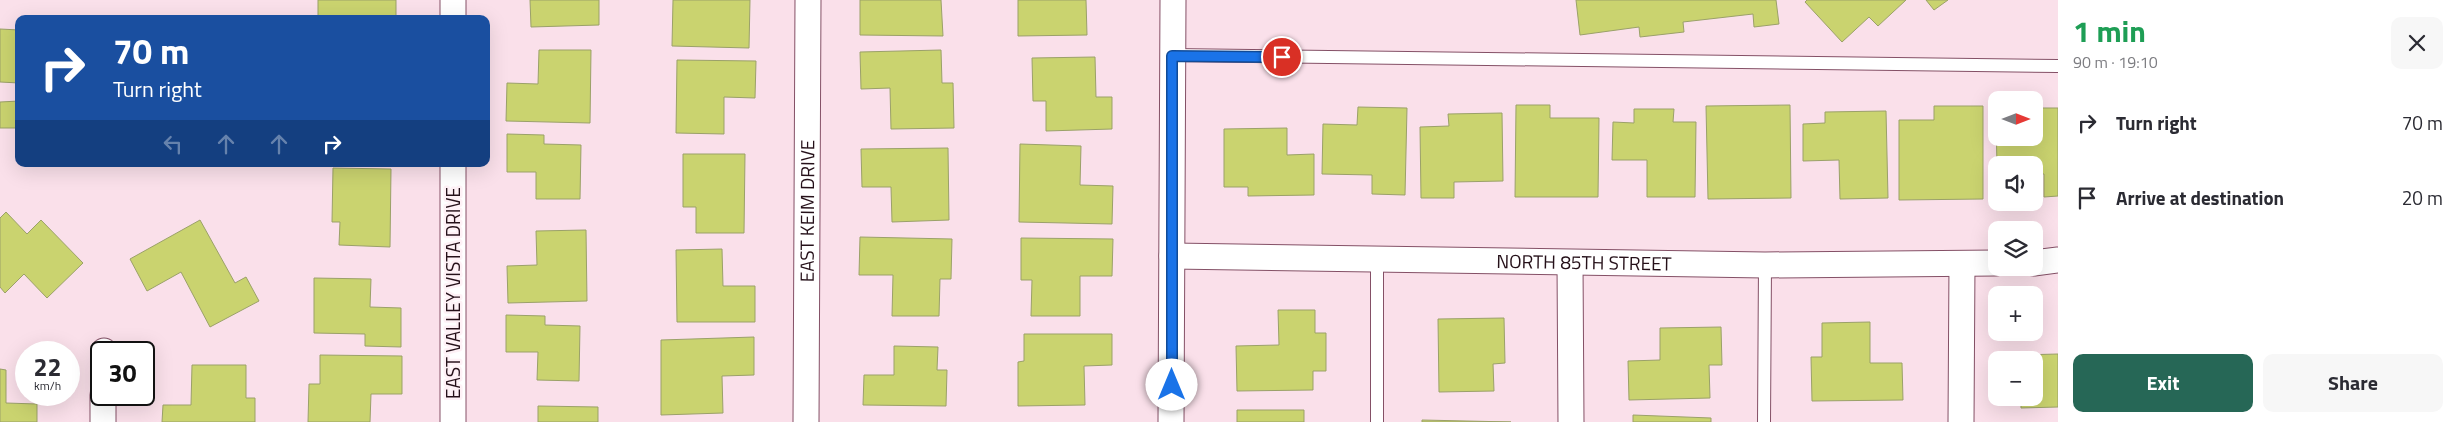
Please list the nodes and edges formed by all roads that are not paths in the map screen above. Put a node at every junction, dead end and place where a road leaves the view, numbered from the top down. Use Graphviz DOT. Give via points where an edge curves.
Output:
graph roads {
  1 [pos="453,0"];
  2 [pos="808,0"];
  3 [pos="1173,0"];
  4 [pos="453,15"];
  5 [pos="1172,56"];
  6 [pos="2058,66"];
  7 [pos="453,167"];
  8 [pos="1172,256"];
  9 [pos="1377,260"];
  10 [pos="2058,260"];
  11 [pos="2043,262"];
  12 [pos="1570,263"];
  13 [pos="1988,263"];
  14 [pos="1962,264"];
  15 [pos="1765,265"];
  16 [pos="103,406"];
  17 [pos="103,422"];
  18 [pos="453,422"];
  19 [pos="806,422"];
  20 [pos="1171,422"];
  21 [pos="1377,422"];
  22 [pos="1571,422"];
  23 [pos="1764,422"];
  24 [pos="1961,422"];
  1 -- 4 [label="street"];
  2 -- 19 [label="street, EAST KEIM DRIVE"];
  3 -- 5 [label="street"];
  5 -- 6 [label="lane"];
  5 -- 8 [label="street"];
  7 -- 18 [label="street, EAST VALLEY VISTA DRIVE"];
  8 -- 9 [label="street, NORTH 85TH STREET"];
  8 -- 20 [label="street"];
  9 -- 12 [label="street, NORTH 85TH STREET"];
  9 -- 21 [label="lane"];
  10 -- 11 [label="street"];
  12 -- 15 [label="street, NORTH 85TH STREET"];
  12 -- 22 [label="street"];
  13 -- 14 [label="street, NORTH 85TH STREET"];
  14 -- 15 [label="street, NORTH 85TH STREET"];
  14 -- 24 [label="street"];
  15 -- 23 [label="lane"];
  16 -- 17 [label="street"];
}
